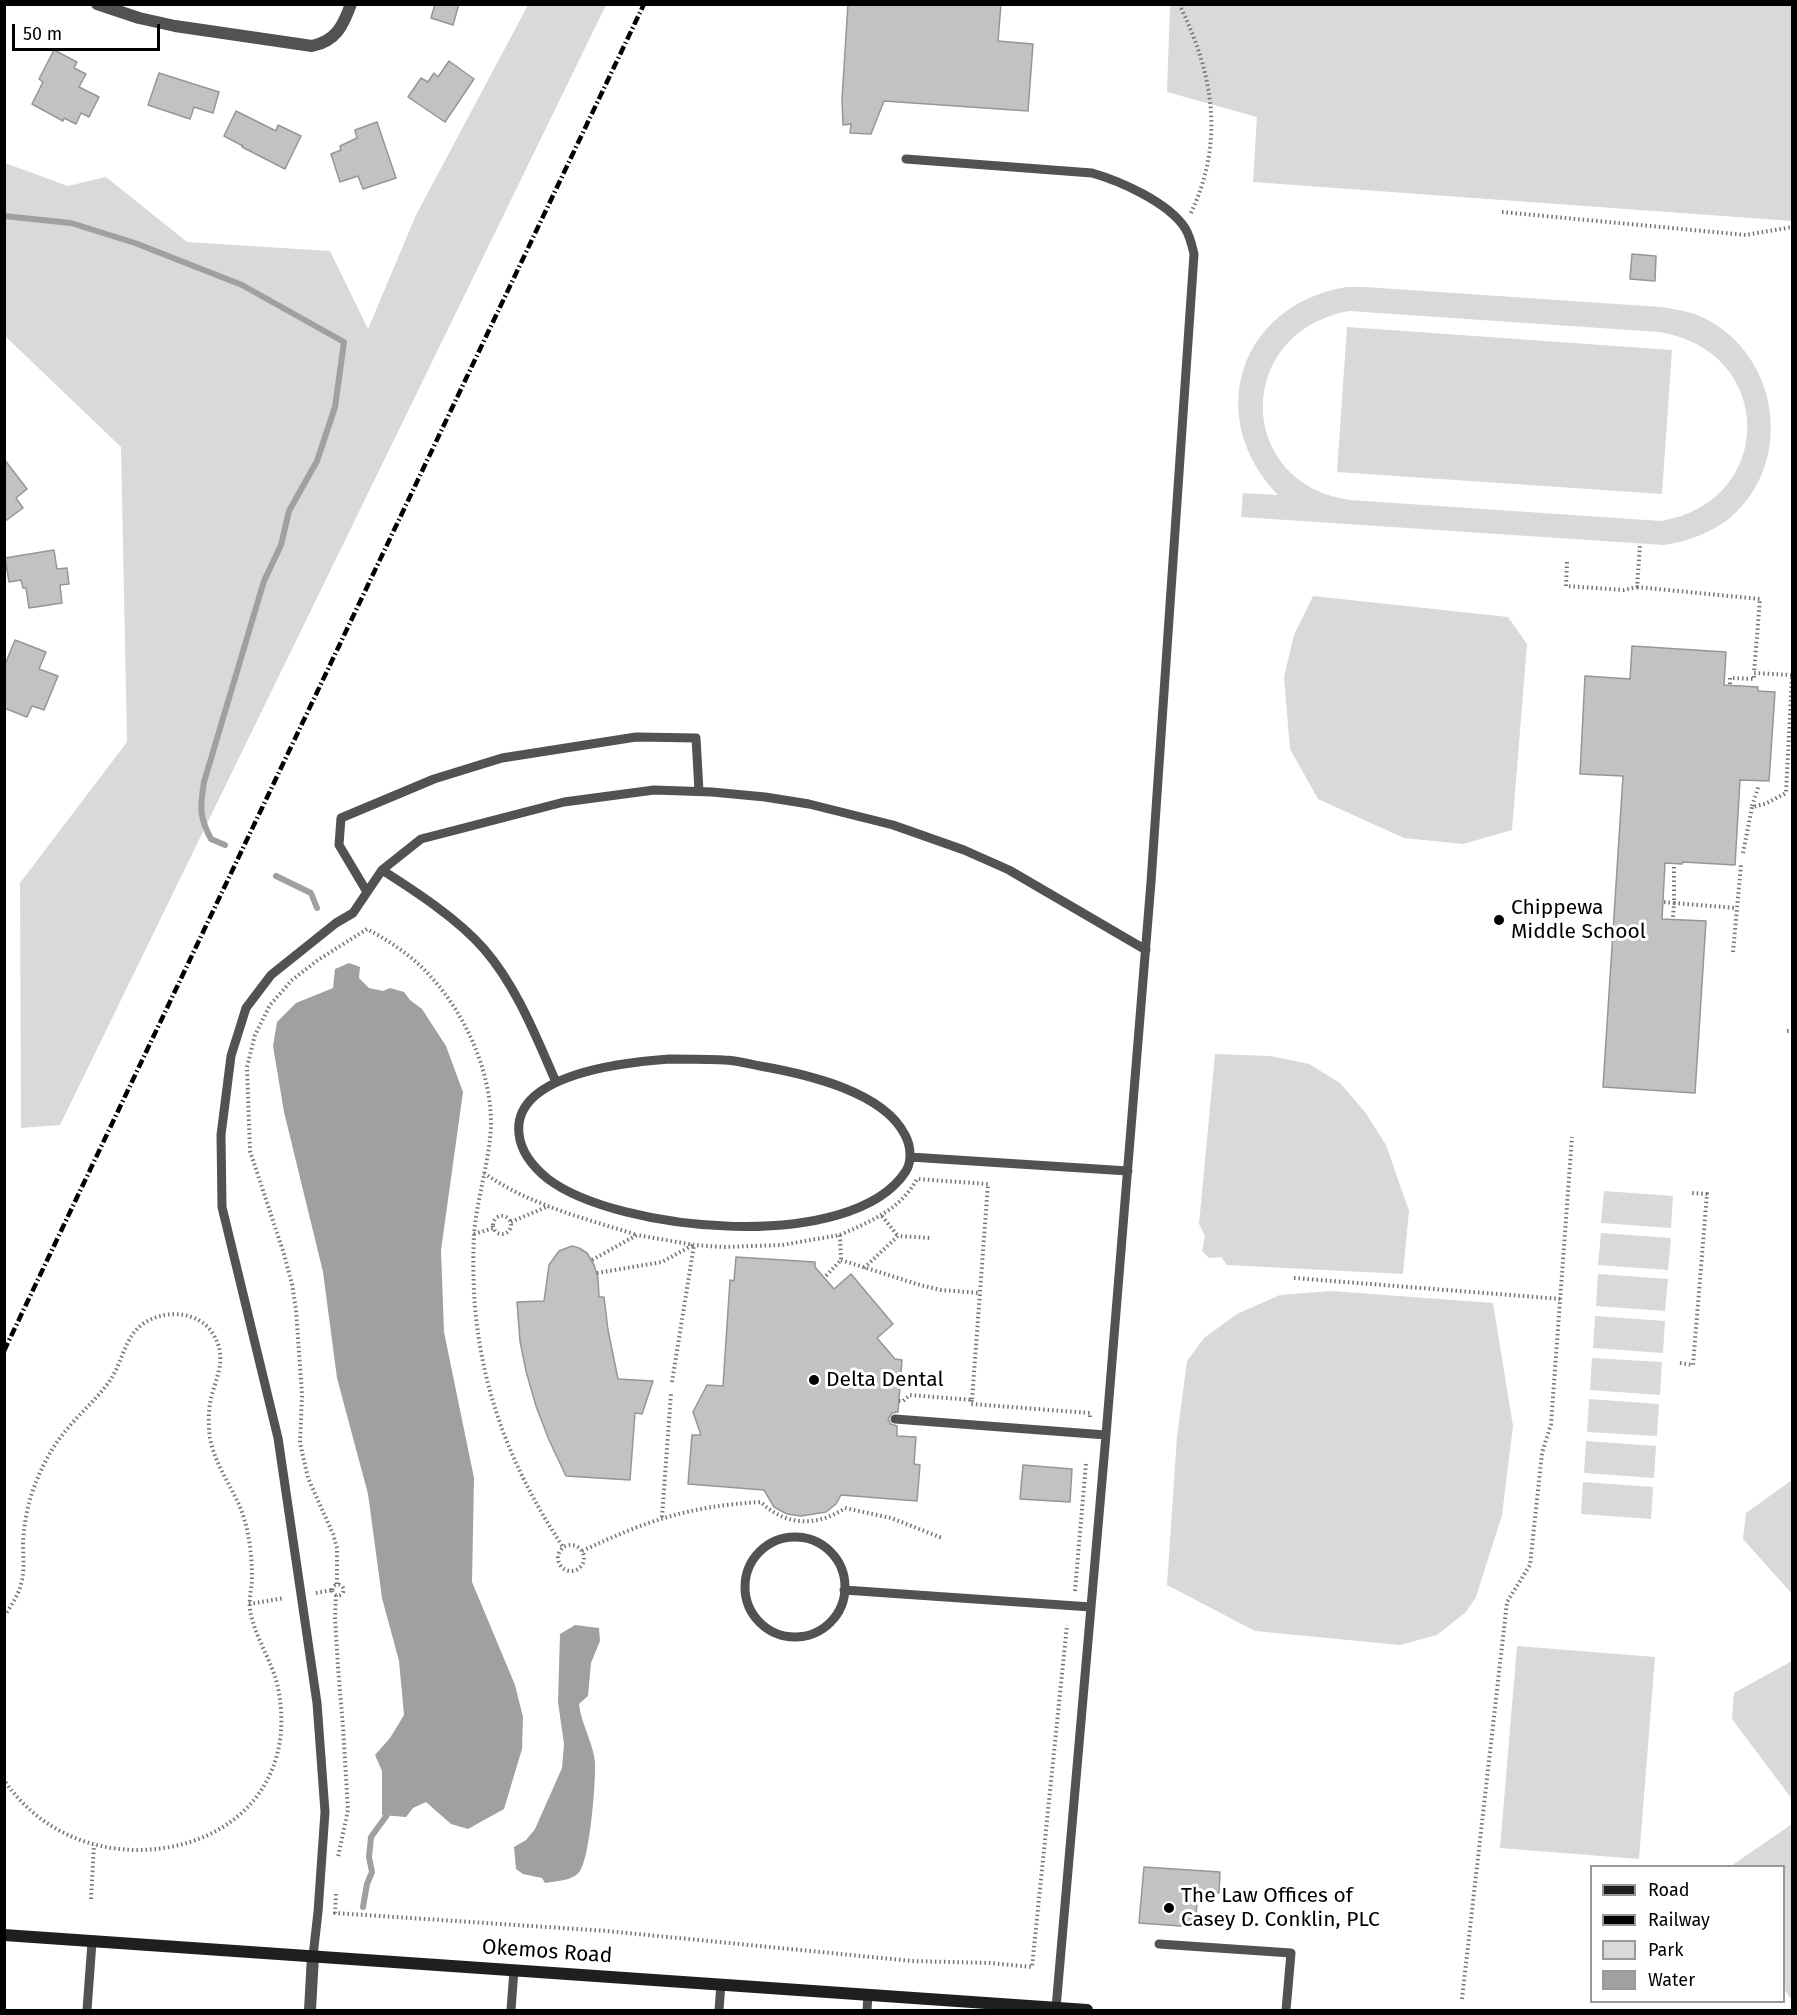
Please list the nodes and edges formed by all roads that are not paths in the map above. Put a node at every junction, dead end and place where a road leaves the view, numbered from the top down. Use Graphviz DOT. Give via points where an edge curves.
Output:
graph roads {
  1 [pos="97,4"];
  2 [pos="351,4"];
  3 [pos="906,159"];
  4 [pos="699,791"];
  5 [pos="382,870"];
  6 [pos="367,892"];
  7 [pos="1146,950"];
  8 [pos="556,1082"];
  9 [pos="910,1157"];
  10 [pos="1128,1171"];
  11 [pos="895,1419"];
  12 [pos="1106,1435"];
  13 [pos="844,1590"];
  14 [pos="1091,1607"];
  15 [pos="4,1935"];
  16 [pos="92,1942"];
  17 [pos="1160,1944"];
  18 [pos="313,1956"];
  19 [pos="514,1970"];
  20 [pos="721,1984"];
  21 [pos="868,1995"];
  22 [pos="1056,2008"];
  23 [pos="87,2010"];
  24 [pos="310,2010"];
  25 [pos="511,2010"];
  26 [pos="720,2010"];
  27 [pos="867,2010"];
  28 [pos="1087,2010"];
  29 [pos="1286,2010"];
  1 -- 2 [label="street" via="175,26 312,46 330,40 341,28"];
  3 -- 7 [label="lane" via="1092,173 1143,194 1176,217 1190,239 1194,254"];
  4 -- 5 [label="lane" via="654,790 564,802 421,839"];
  4 -- 6 [label="lane" via="696,738 636,737 502,758 435,779 340,818 339,845"];
  4 -- 7 [label="lane" via="809,804 893,825 964,850 1009,870"];
  5 -- 6 [label="lane"];
  5 -- 8 [label="lane" via="447,915 483,948 511,986"];
  6 -- 18 [label="lane" via="353,913 271,975 246,1008 231,1056 222,1135 222,1207 278,1438 317,1703 325,1812"];
  7 -- 10 [label="lane"];
  8 -- 9 [label="lane" via="619,1064 669,1059 726,1060 798,1072 853,1092 888,1114 907,1138"];
  8 -- 9 [label="lane" via="524,1107 518,1128 525,1156 548,1179 579,1196 621,1211 721,1226 767,1227 808,1222 851,1211 889,1190 907,1169"];
  9 -- 10 [label="lane"];
  10 -- 12 [label="lane"];
  11 -- 12 [label="lane"];
  12 -- 14 [label="lane"];
  13 -- 13 [label="lane" via="838,1561 821,1544 798,1537 764,1547 745,1578 747,1602 759,1622 768,1630 791,1637 826,1627 840,1608"];
  13 -- 14 [label="lane"];
  14 -- 22 [label="lane"];
  15 -- 16 [label="main road, Okemos Road"];
  16 -- 18 [label="main road, Okemos Road"];
  16 -- 23 [label="lane"];
  17 -- 29 [label="lane" via="1291,1953"];
  18 -- 19 [label="main road, Okemos Road"];
  18 -- 24 [label="street"];
  19 -- 20 [label="main road, Okemos Road"];
  19 -- 25 [label="lane"];
  20 -- 21 [label="main road, Okemos Road"];
  20 -- 26 [label="lane"];
  21 -- 22 [label="main road, Okemos Road"];
  21 -- 27 [label="lane"];
  22 -- 28 [label="main road, Okemos Road"];
}
